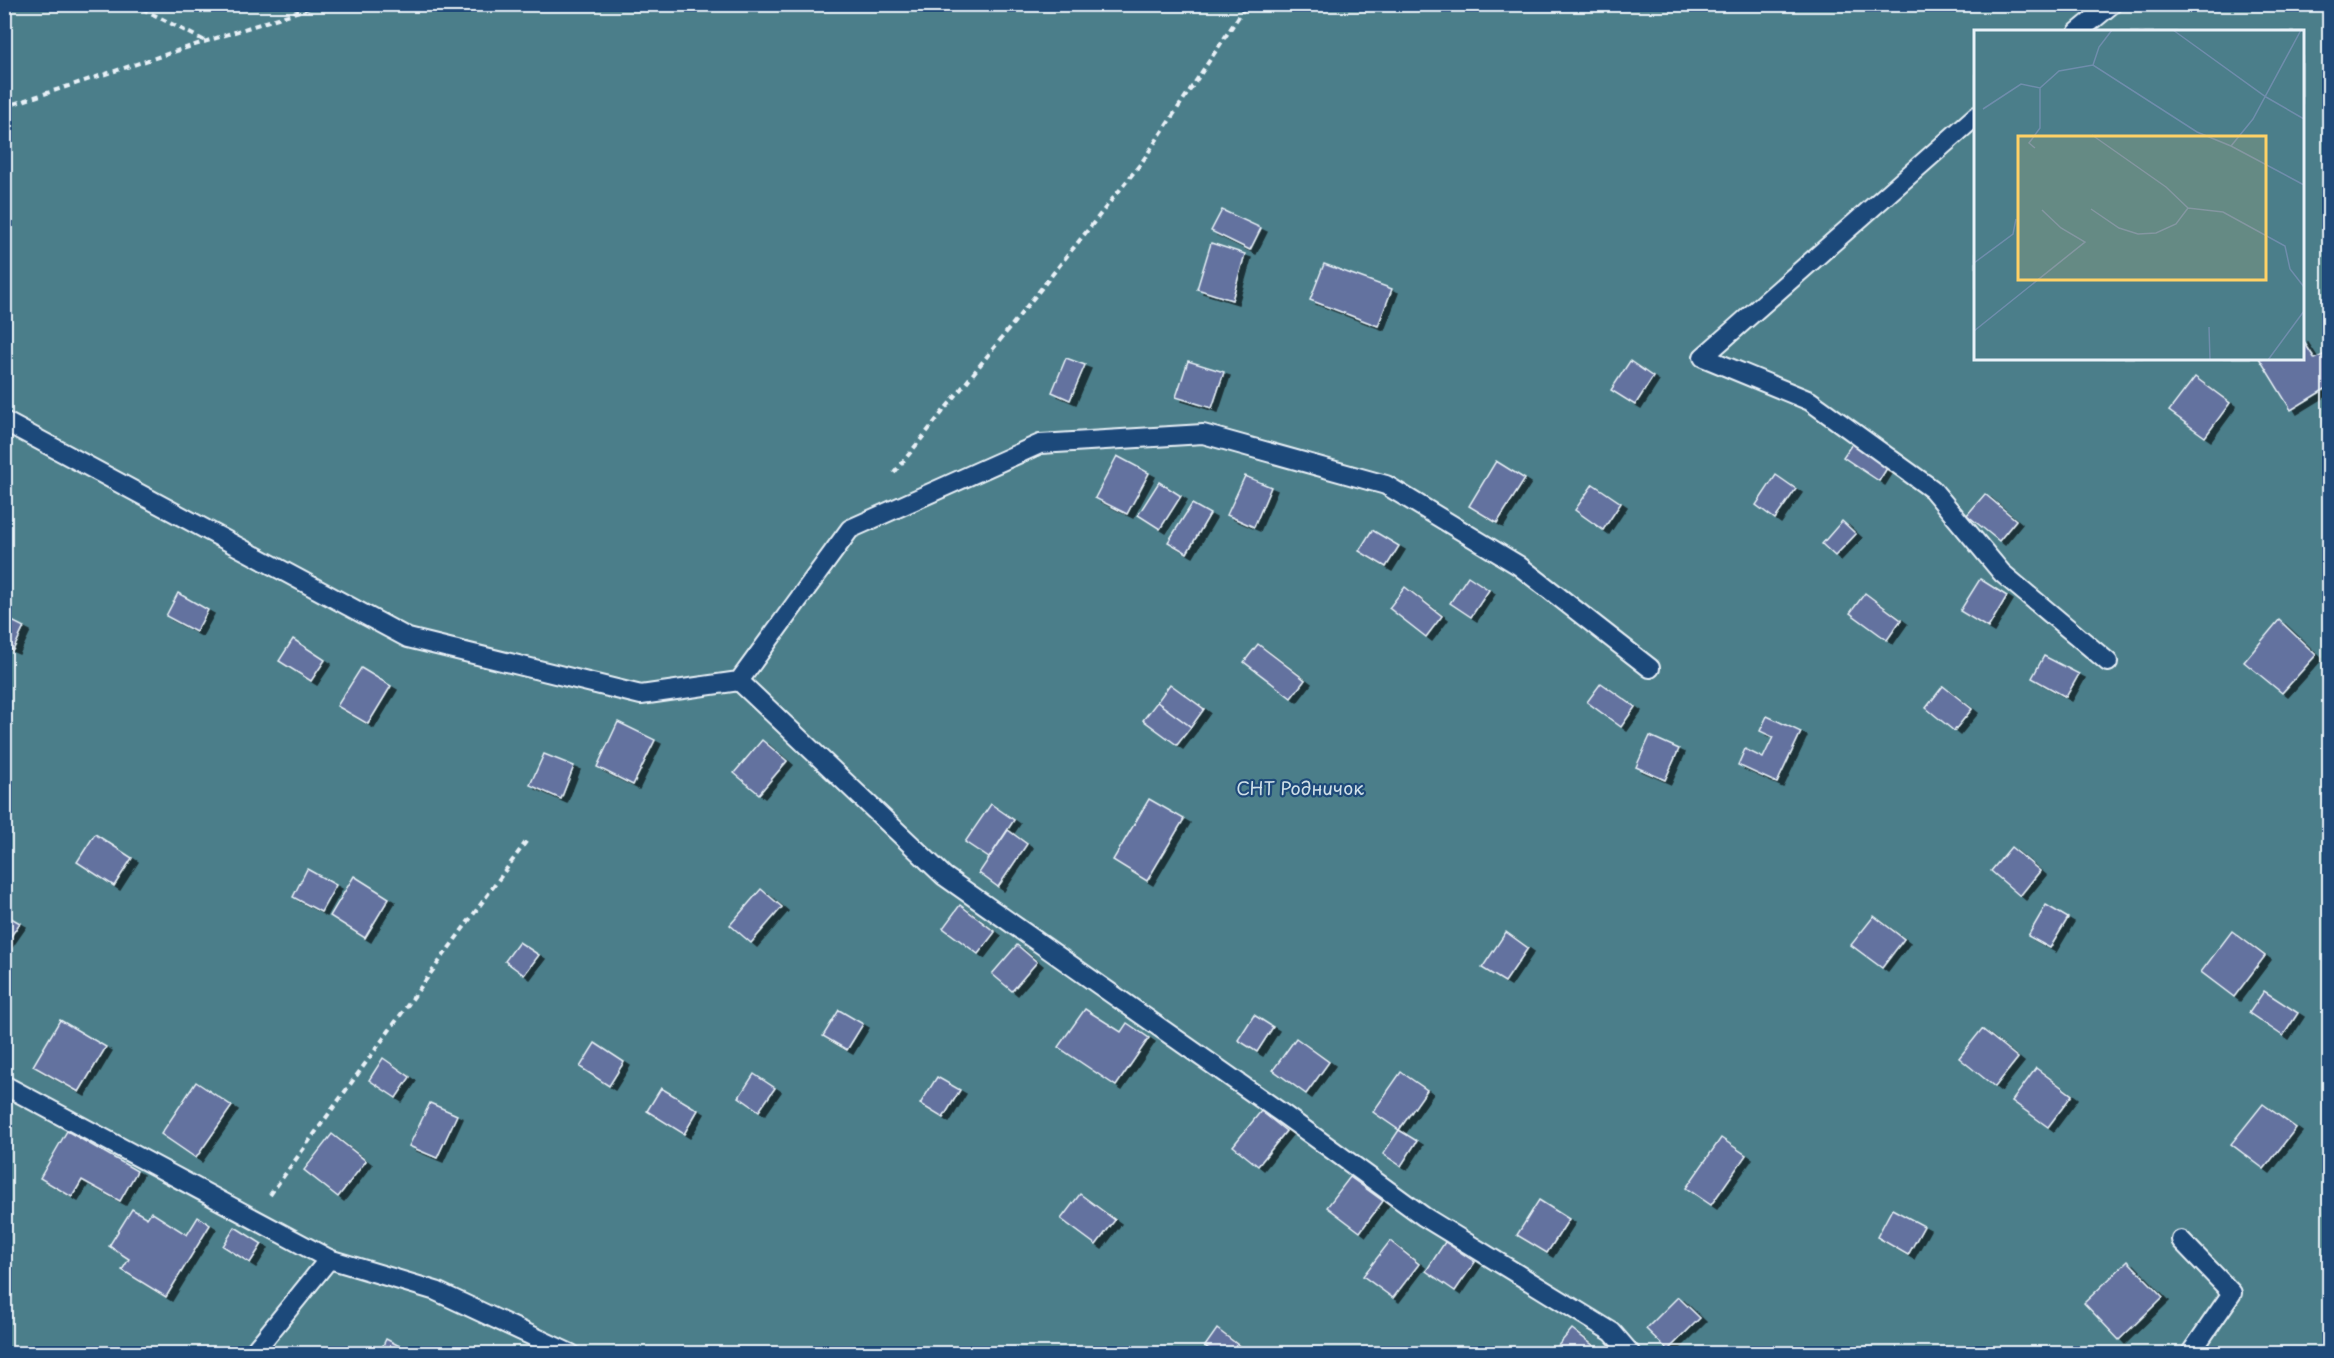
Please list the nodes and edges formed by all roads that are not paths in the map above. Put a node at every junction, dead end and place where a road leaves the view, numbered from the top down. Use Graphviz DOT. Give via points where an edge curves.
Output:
graph roads {
  1 [pos="2112,4"];
  2 [pos="2080,30"];
  3 [pos="1974,118"];
  4 [pos="4,421"];
  5 [pos="2108,662"];
  6 [pos="1650,668"];
  7 [pos="739,681"];
  8 [pos="4,1084"];
  9 [pos="2181,1240"];
  10 [pos="329,1259"];
  11 [pos="252,1353"];
  12 [pos="571,1353"];
  13 [pos="1632,1353"];
  14 [pos="2190,1353"];
  1 -- 2 [label="lane"];
  3 -- 5 [label="lane" via="1703,357 1810,401 1932,489 2002,573"];
  4 -- 7 [label="lane" via="408,638 641,695"];
  6 -- 7 [label="lane" via="1518,565 1386,485 1203,434 1040,444 850,529"];
  7 -- 13 [label="lane" via="945,876 1423,1216 1612,1332"];
  8 -- 10 [label="lane"];
  9 -- 14 [label="lane" via="2232,1293"];
  10 -- 11 [label="lane"];
  10 -- 12 [label="lane" via="435,1291"];
}
